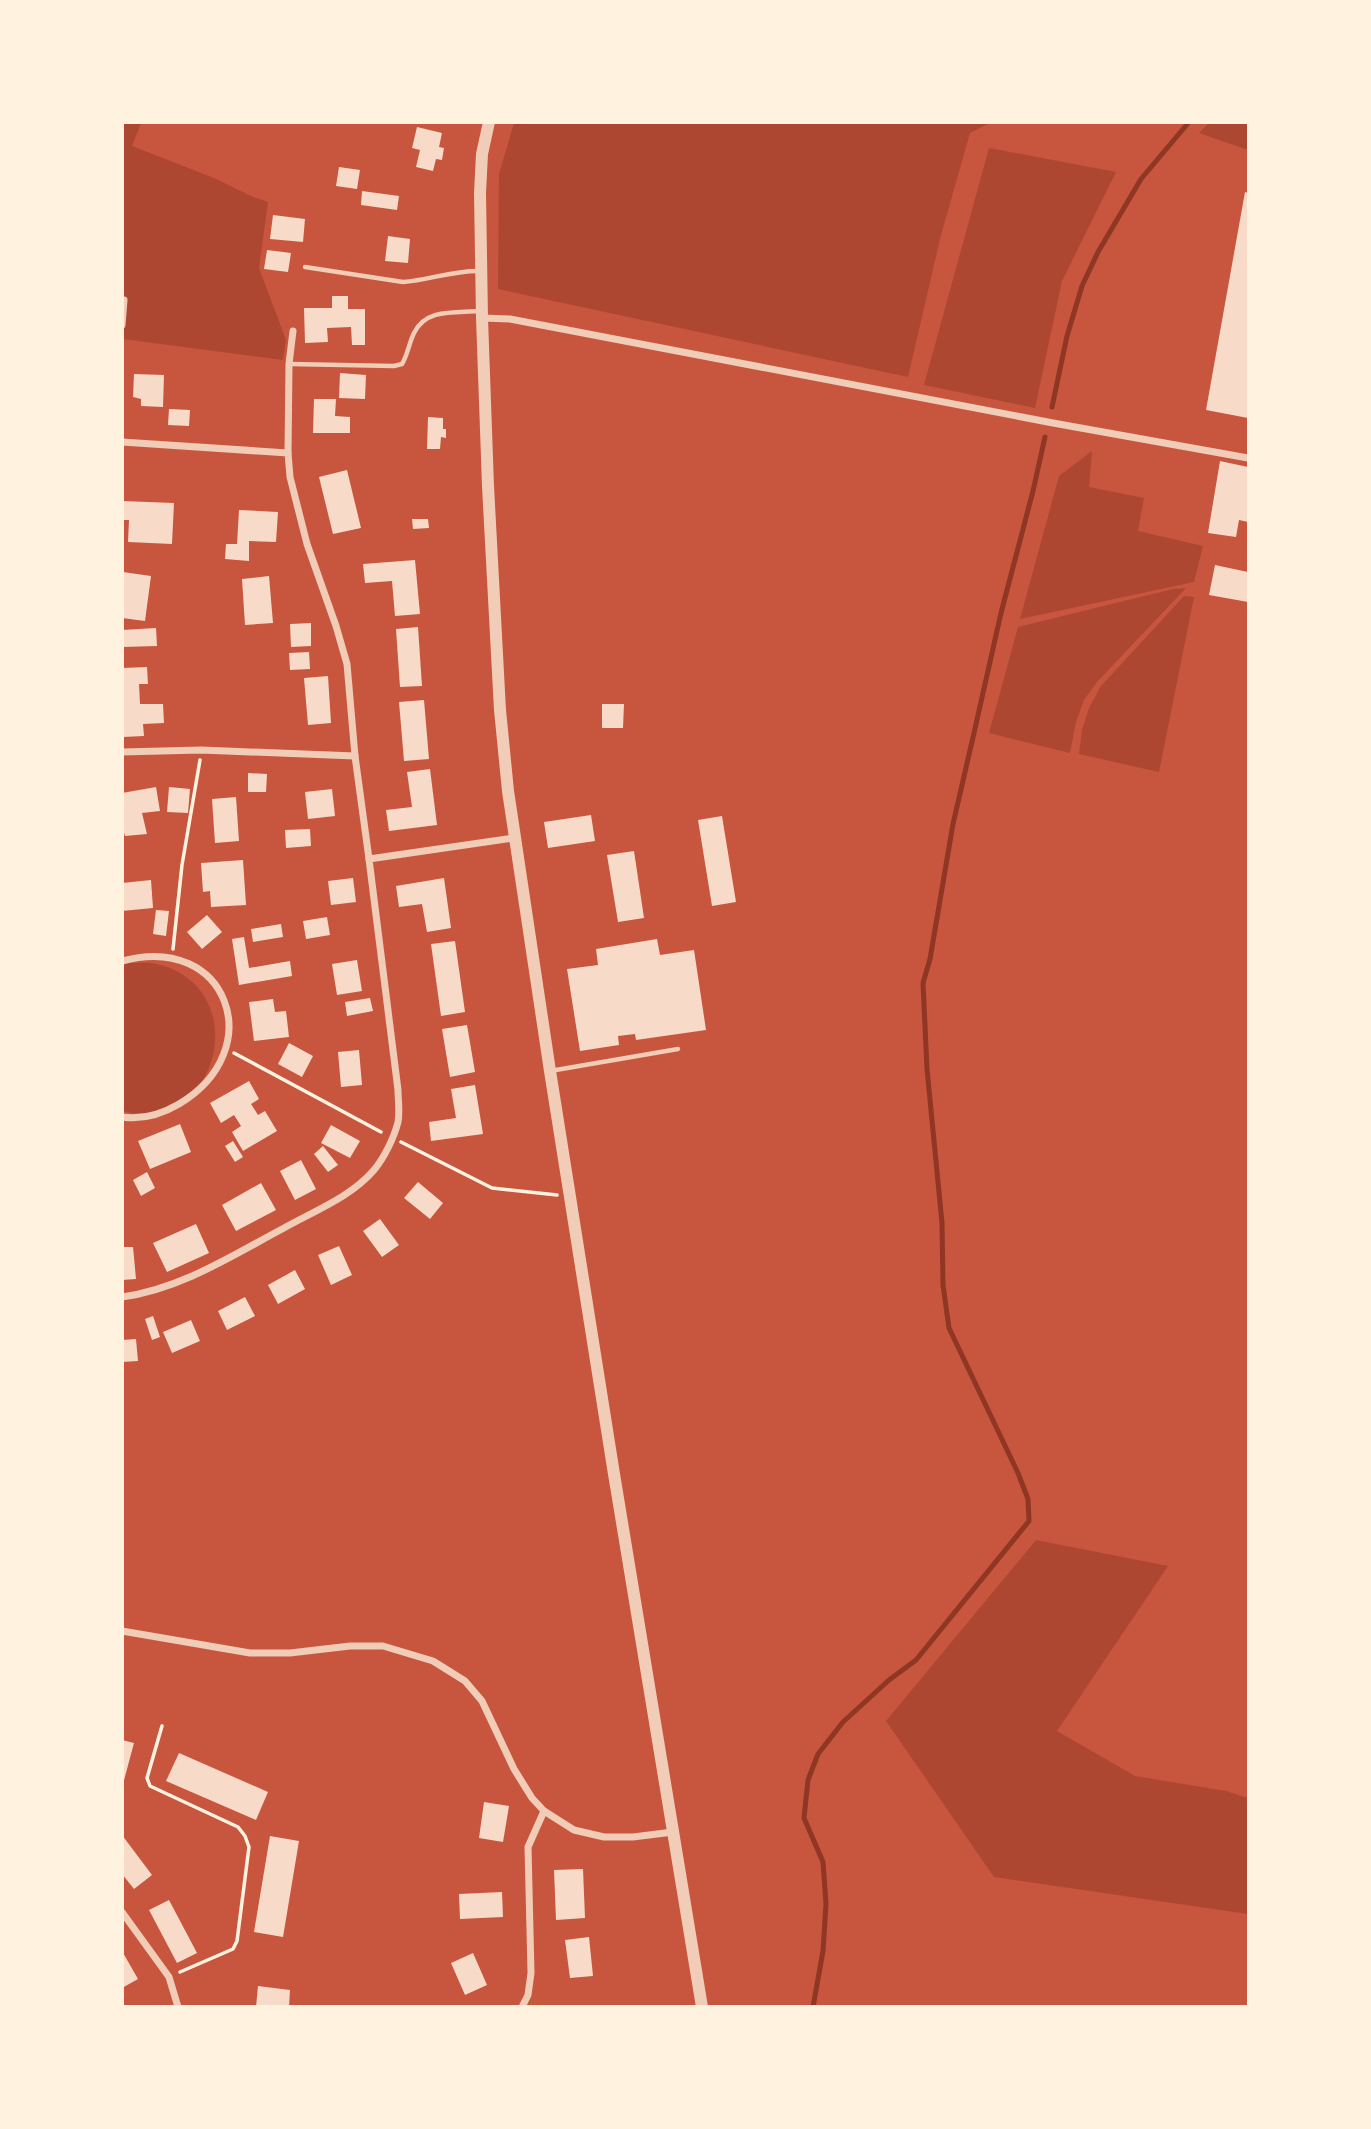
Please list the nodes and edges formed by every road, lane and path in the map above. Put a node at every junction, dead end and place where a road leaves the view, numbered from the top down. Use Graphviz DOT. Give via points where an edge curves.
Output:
graph roads {
  1 [pos="489,122"];
  2 [pos="305,267"];
  3 [pos="481,271"];
  4 [pos="124,300"];
  5 [pos="482,314"];
  6 [pos="122,325"];
  7 [pos="293,331"];
  8 [pos="289,364"];
  9 [pos="122,442"];
  10 [pos="288,453"];
  11 [pos="1248,458"];
  12 [pos="201,750"];
  13 [pos="122,752"];
  14 [pos="355,756"];
  15 [pos="514,838"];
  16 [pos="369,859"];
  17 [pos="172,958"];
  18 [pos="122,961"];
  19 [pos="226,1049"];
  20 [pos="678,1049"];
  21 [pos="550,1071"];
  22 [pos="122,1117"];
  23 [pos="392,1138"];
  24 [pos="571,1197"];
  25 [pos="122,1297"];
  26 [pos="122,1631"];
  27 [pos="162,1726"];
  28 [pos="544,1811"];
  29 [pos="673,1832"];
  30 [pos="122,1912"];
  31 [pos="169,1977"];
  32 [pos="178,2007"];
  33 [pos="522,2007"];
  34 [pos="702,2007"];
  1 -- 3 [label="street" via="482,154"];
  2 -- 3 [label="lane" via="403,282 461,270"];
  3 -- 5 [label="street"];
  4 -- 6 [label="street"];
  5 -- 8 [label="lane" via="432,314 414,332 402,364"];
  5 -- 11 [label="street"];
  5 -- 15 [label="street" via="500,710"];
  7 -- 8 [label="street"];
  8 -- 10 [label="street"];
  9 -- 10 [label="street"];
  10 -- 14 [label="street" via="307,544 347,664"];
  12 -- 13 [label="street"];
  12 -- 14 [label="street"];
  12 -- 17 [label="path"];
  14 -- 16 [label="street"];
  15 -- 16 [label="street"];
  15 -- 21 [label="street"];
  16 -- 23 [label="street" via="398,1090 398,1121"];
  17 -- 18 [label="street" via="140,956"];
  17 -- 19 [label="street" via="194,965 212,978 226,1003 230,1026"];
  19 -- 22 [label="street" via="214,1072 193,1095 168,1110 136,1119"];
  19 -- 23 [label="path"];
  20 -- 21 [label="lane"];
  21 -- 24 [label="street"];
  23 -- 24 [label="path" via="492,1188"];
  23 -- 25 [label="street" via="374,1170 334,1200 179,1282"];
  24 -- 29 [label="street"];
  26 -- 28 [label="street" via="250,1653 383,1646 433,1661 465,1681 482,1701 514,1769"];
  27 -- 31 [label="path" via="148,1778 150,1786 238,1827 249,1847 233,1949"];
  28 -- 29 [label="street" via="574,1830 604,1837"];
  28 -- 33 [label="street" via="528,1847 531,1973"];
  29 -- 34 [label="street"];
  30 -- 31 [label="street"];
  31 -- 32 [label="street"];
}
